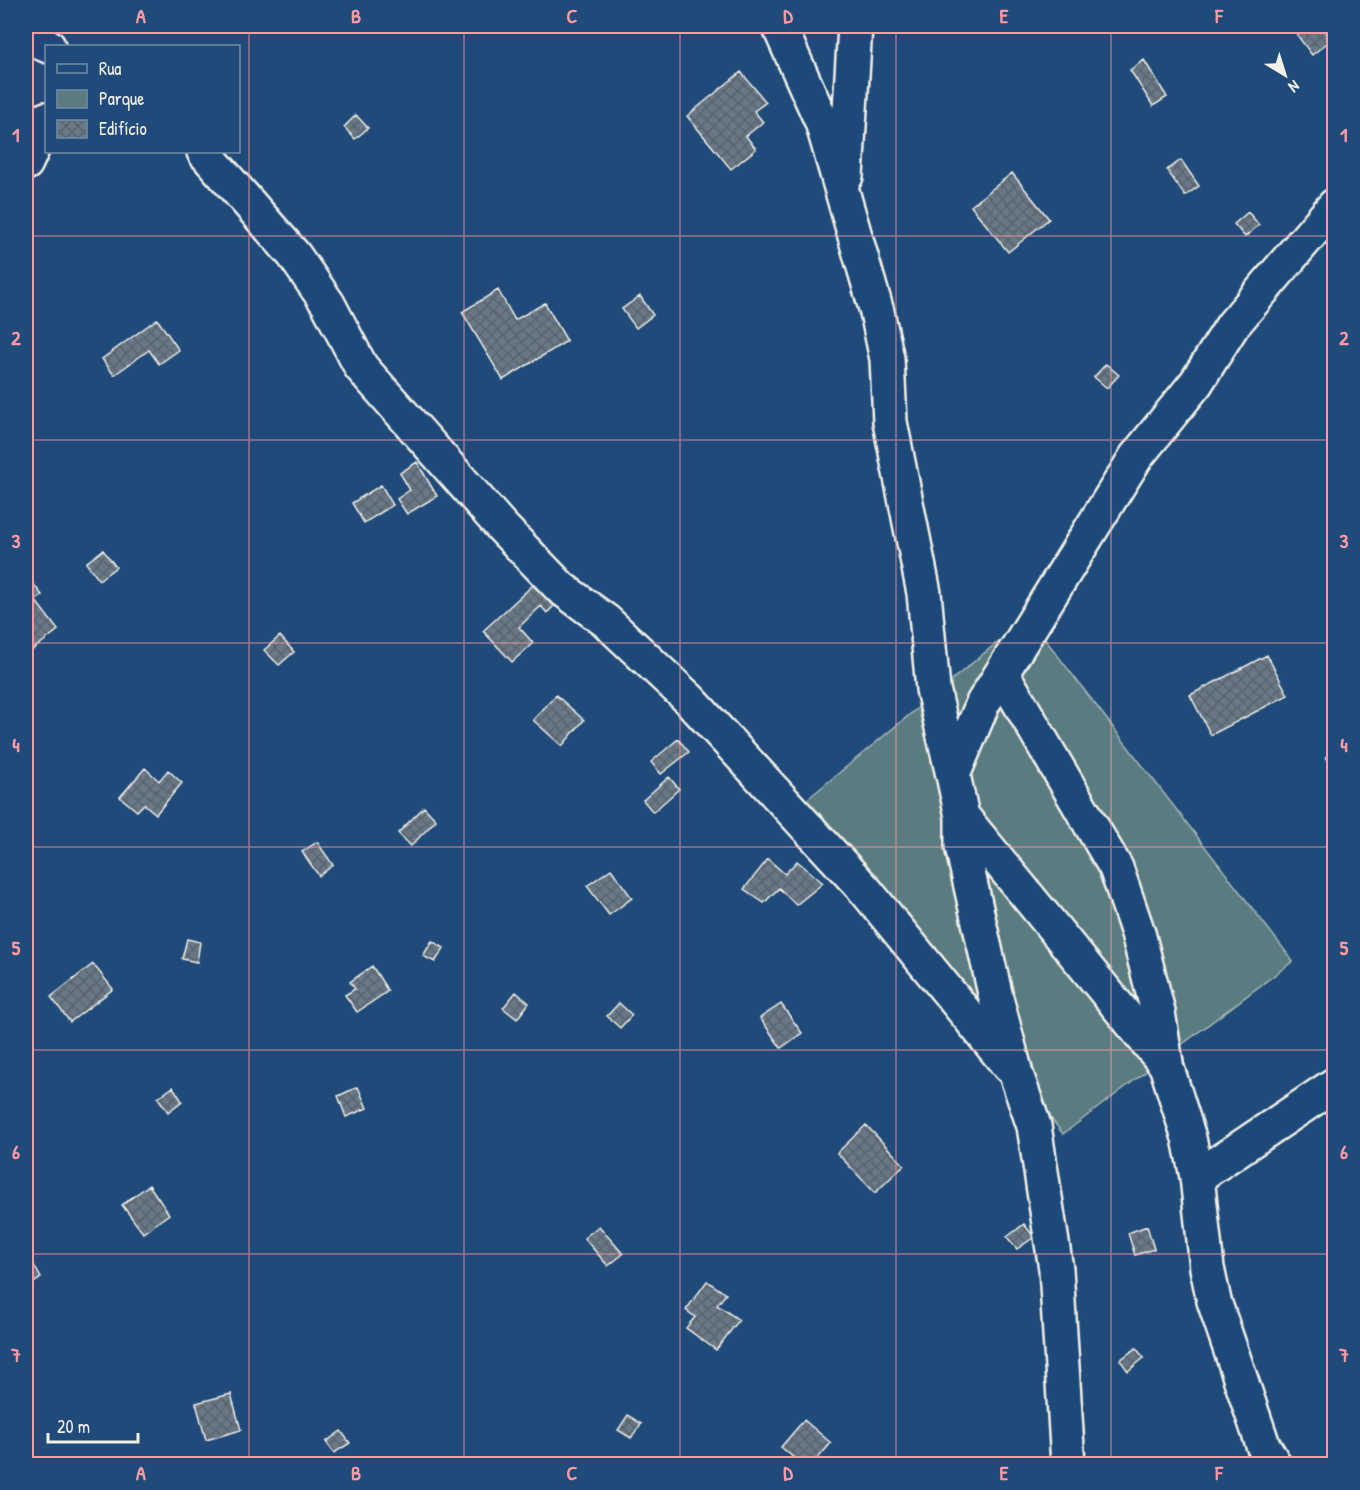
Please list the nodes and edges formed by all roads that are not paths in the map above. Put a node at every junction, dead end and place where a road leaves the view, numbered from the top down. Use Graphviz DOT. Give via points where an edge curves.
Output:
graph roads {
  1 [pos="64,26"];
  2 [pos="779,26"];
  3 [pos="855,26"];
  4 [pos="26,35"];
  5 [pos="46,45"];
  6 [pos="59,45"];
  7 [pos="45,122"];
  8 [pos="205,153"];
  9 [pos="26,163"];
  10 [pos="844,205"];
  11 [pos="1335,206"];
  12 [pos="1002,673"];
  13 [pos="953,775"];
  14 [pos="962,816"];
  15 [pos="1166,1065"];
  16 [pos="1016,1074"];
  17 [pos="1335,1085"];
  18 [pos="1197,1177"];
  19 [pos="1068,1464"];
  20 [pos="1274,1464"];
  1 -- 6 [label="street"];
  2 -- 10 [label="street" via="822,122"];
  3 -- 10 [label="street"];
  4 -- 5 [label="street"];
  7 -- 9 [label="street"];
  8 -- 16 [label="street" via="294,255 328,304 361,367 561,588 606,621 697,708 866,891"];
  10 -- 13 [label="street" via="877,312 886,359 890,422 924,593 933,689"];
  11 -- 12 [label="street" via="1232,326 1196,383 1136,457"];
  12 -- 13 [label="street" via="983,703"];
  12 -- 15 [label="street" via="1116,868 1138,933"];
  13 -- 14 [label="street"];
  14 -- 15 [label="street"];
  14 -- 16 [label="street" via="962,846"];
  15 -- 18 [label="street"];
  16 -- 19 [label="street" via="1034,1126 1056,1269"];
  17 -- 18 [label="street"];
  18 -- 20 [label="street" via="1214,1301 1263,1445"];
}
